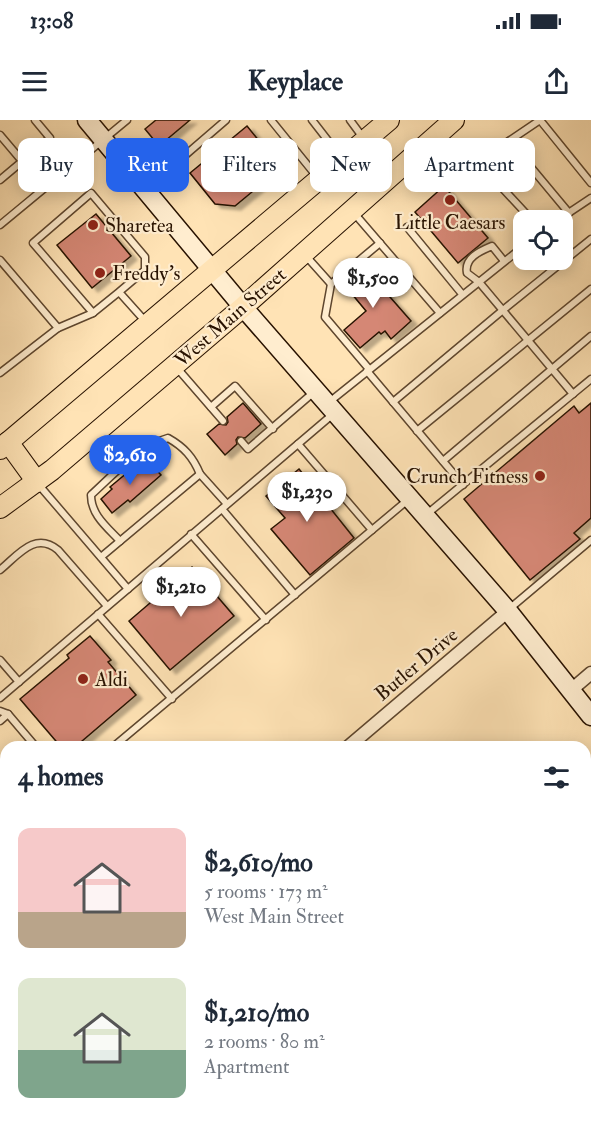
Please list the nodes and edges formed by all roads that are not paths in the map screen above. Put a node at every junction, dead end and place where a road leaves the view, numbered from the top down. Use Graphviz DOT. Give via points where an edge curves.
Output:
graph roads {
  1 [pos="35,120"];
  2 [pos="87,120"];
  3 [pos="127,120"];
  4 [pos="226,120"];
  5 [pos="271,120"];
  6 [pos="312,120"];
  7 [pos="350,120"];
  8 [pos="389,120"];
  9 [pos="454,120"];
  10 [pos="540,120"];
  11 [pos="0,135"];
  12 [pos="50,138"];
  13 [pos="326,138"];
  14 [pos="364,138"];
  15 [pos="367,138"];
  16 [pos="513,138"];
  17 [pos="104,139"];
  18 [pos="106,141"];
  19 [pos="189,152"];
  20 [pos="18,156"];
  21 [pos="18,164"];
  22 [pos="310,168"];
  23 [pos="535,172"];
  24 [pos="0,180"];
  25 [pos="591,183"];
  26 [pos="310,187"];
  27 [pos="149,192"];
  28 [pos="506,192"];
  29 [pos="591,198"];
  30 [pos="352,210"];
  31 [pos="523,210"];
  32 [pos="566,210"];
  33 [pos="573,210"];
  34 [pos="0,225"];
  35 [pos="407,227"];
  36 [pos="591,239"];
  37 [pos="380,243"];
  38 [pos="304,253"];
  39 [pos="513,254"];
  40 [pos="0,260"];
  41 [pos="504,261"];
  42 [pos="213,268"];
  43 [pos="478,282"];
  44 [pos="331,284"];
  45 [pos="591,289"];
  46 [pos="119,292"];
  47 [pos="462,294"];
  48 [pos="243,307"];
  49 [pos="503,310"];
  50 [pos="93,313"];
  51 [pos="440,313"];
  52 [pos="147,324"];
  53 [pos="58,328"];
  54 [pos="591,336"];
  55 [pos="528,339"];
  56 [pos="175,365"];
  57 [pos="553,368"];
  58 [pos="368,370"];
  59 [pos="0,374"];
  60 [pos="591,379"];
  61 [pos="573,394"];
  62 [pos="326,402"];
  63 [pos="393,402"];
  64 [pos="211,406"];
  65 [pos="223,421"];
  66 [pos="273,429"];
  67 [pos="417,431"];
  68 [pos="241,441"];
  69 [pos="4,443"];
  70 [pos="298,444"];
  71 [pos="443,461"];
  72 [pos="200,474"];
  73 [pos="37,482"];
  74 [pos="463,485"];
  75 [pos="410,498"];
  76 [pos="225,506"];
  77 [pos="0,508"];
  78 [pos="426,516"];
  79 [pos="372,530"];
  80 [pos="191,534"];
  81 [pos="591,540"];
  82 [pos="120,542"];
  83 [pos="101,557"];
  84 [pos="0,570"];
  85 [pos="128,589"];
  86 [pos="295,595"];
  87 [pos="107,606"];
  88 [pos="508,610"];
  89 [pos="98,614"];
  90 [pos="266,620"];
  91 [pos="0,660"];
  92 [pos="591,673"];
  93 [pos="19,682"];
  94 [pos="570,691"];
  95 [pos="0,698"];
  96 [pos="171,699"];
  97 [pos="0,711"];
  98 [pos="8,714"];
  99 [pos="591,716"];
  100 [pos="0,721"];
  101 [pos="31,741"];
  102 [pos="120,741"];
  103 [pos="355,741"];
  1 -- 12 [label="lane"];
  2 -- 17 [label="main road"];
  3 -- 17 [label="lane"];
  4 -- 19 [label="lane"];
  5 -- 22 [label="lane"];
  6 -- 13 [label="lane"];
  7 -- 14 [label="lane"];
  8 -- 15 [label="main road"];
  9 -- 30 [label="main road, West Main Street"];
  10 -- 16 [label="lane"];
  10 -- 25 [label="lane"];
  11 -- 20 [label="lane"];
  17 -- 18 [label="main road"];
  17 -- 34 [label="lane"];
  21 -- 24 [label="lane"];
  23 -- 32 [label="lane"];
  26 -- 42 [label="main road"];
  27 -- 42 [label="main road"];
  28 -- 31 [label="lane"];
  29 -- 33 [label="lane"];
  30 -- 37 [label="lane"];
  30 -- 38 [label="main road, West Main Street"];
  35 -- 47 [label="lane"];
  36 -- 49 [label="lane"];
  37 -- 44 [label="lane"];
  37 -- 51 [label="lane"];
  38 -- 44 [label="lane"];
  38 -- 48 [label="main road, West Main Street"];
  39 -- 41 [label="lane"];
  40 -- 53 [label="lane"];
  41 -- 43 [label="lane"];
  41 -- 43 [label="lane" via="492,246 470,259 467,273"];
  42 -- 48 [label="main road"];
  42 -- 52 [label="main road"];
  43 -- 47 [label="lane"];
  43 -- 49 [label="lane"];
  44 -- 58 [label="lane" via="325,317"];
  45 -- 55 [label="lane"];
  46 -- 50 [label="lane"];
  46 -- 50 [label="lane" via="145,270 145,257 91,193 33,243"];
  46 -- 52 [label="lane"];
  47 -- 51 [label="lane"];
  48 -- 56 [label="main road, West Main Street"];
  48 -- 62 [label="main road"];
  49 -- 55 [label="lane"];
  49 -- 63 [label="lane"];
  50 -- 53 [label="lane"];
  51 -- 58 [label="lane"];
  52 -- 69 [label="main road"];
  53 -- 59 [label="lane"];
  54 -- 57 [label="lane"];
  55 -- 57 [label="lane"];
  55 -- 67 [label="lane"];
  56 -- 64 [label="lane"];
  56 -- 73 [label="main road, West Main Street"];
  57 -- 61 [label="lane"];
  57 -- 71 [label="lane"];
  58 -- 62 [label="lane"];
  58 -- 63 [label="lane"];
  60 -- 61 [label="lane"];
  61 -- 74 [label="lane"];
  62 -- 66 [label="lane"];
  62 -- 70 [label="lane"];
  62 -- 75 [label="main road"];
  63 -- 67 [label="lane"];
  64 -- 65 [label="lane"];
  64 -- 66 [label="lane" via="236,386"];
  66 -- 68 [label="lane" via="248,449"];
  67 -- 71 [label="lane"];
  69 -- 73 [label="main road"];
  70 -- 76 [label="lane"];
  70 -- 79 [label="lane"];
  71 -- 74 [label="lane"];
  72 -- 76 [label="lane"];
  72 -- 82 [label="lane"];
  72 -- 82 [label="lane" via="195,460 168,438 157,441 118,471 91,495 91,506"];
  73 -- 77 [label="main road, West Main Street"];
  73 -- 83 [label="lane"];
  74 -- 78 [label="lane"];
  75 -- 78 [label="main road"];
  75 -- 79 [label="lane"];
  76 -- 80 [label="lane"];
  76 -- 86 [label="lane"];
  78 -- 88 [label="main road"];
  79 -- 86 [label="lane"];
  80 -- 85 [label="lane"];
  80 -- 90 [label="lane"];
  81 -- 88 [label="lane"];
  82 -- 83 [label="lane"];
  83 -- 85 [label="lane"];
  84 -- 87 [label="lane" via="31,544 49,542"];
  85 -- 87 [label="lane"];
  86 -- 90 [label="lane"];
  87 -- 89 [label="lane"];
  88 -- 94 [label="main road"];
  88 -- 103 [label="street, Butler Drive"];
  89 -- 93 [label="lane"];
  89 -- 96 [label="lane"];
  90 -- 96 [label="lane"];
  91 -- 93 [label="lane"];
  92 -- 94 [label="street"];
  93 -- 95 [label="lane"];
  94 -- 99 [label="main road"];
  96 -- 102 [label="lane"];
  97 -- 98 [label="lane"];
  98 -- 100 [label="lane"];
  98 -- 101 [label="lane"];
}
